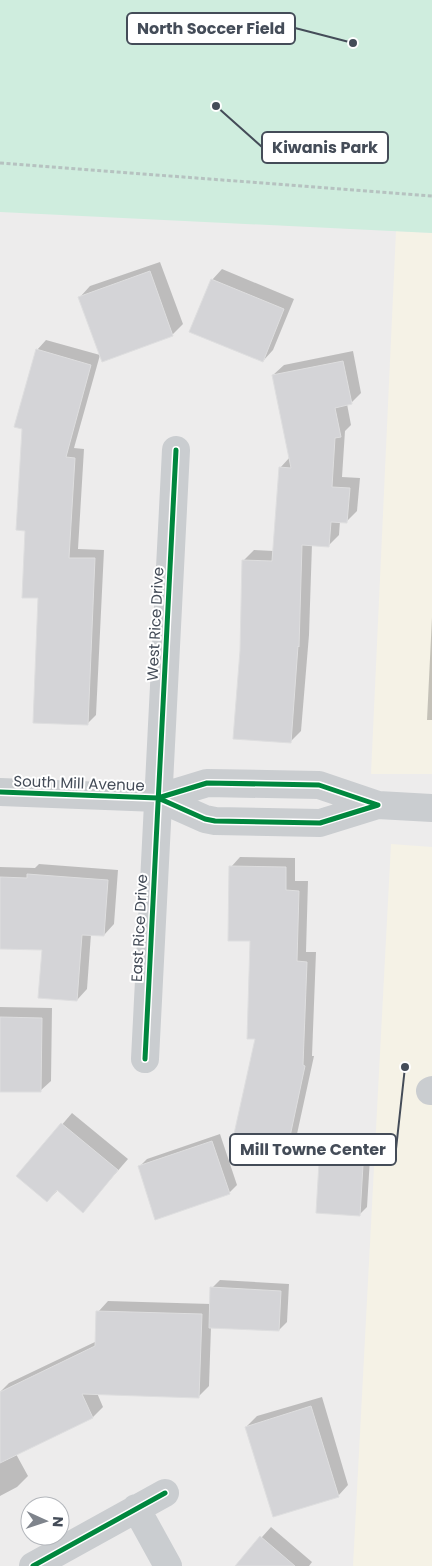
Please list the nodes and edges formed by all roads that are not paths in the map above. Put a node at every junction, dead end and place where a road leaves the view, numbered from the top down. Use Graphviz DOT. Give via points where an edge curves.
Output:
graph roads {
  1 [pos="176,450"];
  2 [pos="0,792"];
  3 [pos="158,798"];
  4 [pos="378,805"];
  5 [pos="432,808"];
  6 [pos="145,1059"];
  7 [pos="165,1493"];
  8 [pos="136,1508"];
  9 [pos="33,1566"];
  10 [pos="168,1566"];
  1 -- 3 [label="street, West Rice Drive"];
  2 -- 3 [label="street, South Mill Avenue"];
  3 -- 4 [label="street, South Mill Avenue" via="207,783 319,786"];
  3 -- 4 [label="street, South Mill Avenue" via="215,821 320,823"];
  3 -- 6 [label="street, East Rice Drive"];
  4 -- 5 [label="street, South Mill Avenue"];
  7 -- 8 [label="street"];
  8 -- 9 [label="street"];
  8 -- 10 [label="street"];
}
